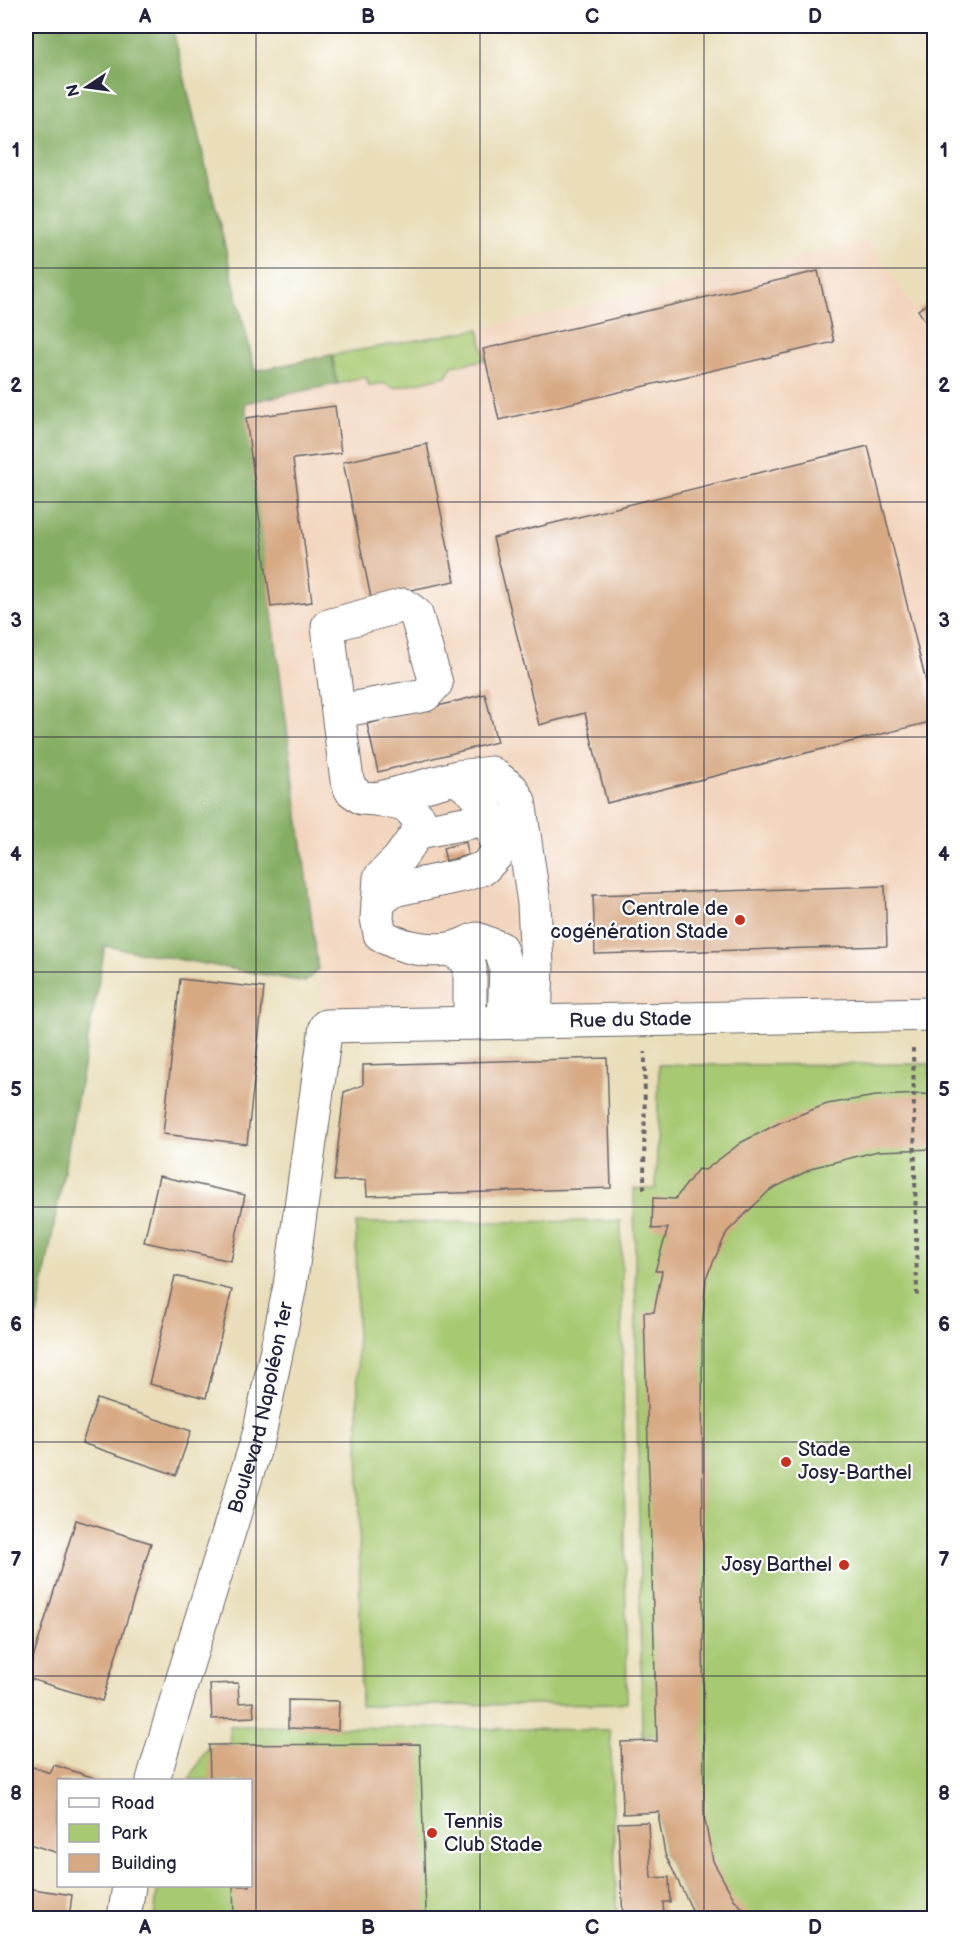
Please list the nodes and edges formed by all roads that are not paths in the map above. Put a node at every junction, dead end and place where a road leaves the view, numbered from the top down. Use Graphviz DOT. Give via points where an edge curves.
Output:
graph roads {
  1 [pos="339,720"];
  2 [pos="454,778"];
  3 [pos="377,799"];
  4 [pos="491,818"];
  5 [pos="418,832"];
  6 [pos="378,902"];
  7 [pos="450,949"];
  8 [pos="923,1014"];
  9 [pos="520,1022"];
  10 [pos="470,1023"];
  11 [pos="326,1026"];
  12 [pos="153,1779"];
  13 [pos="129,1887"];
  14 [pos="124,1918"];
  1 -- 3 [label="street" via="351,790 362,798"];
  2 -- 3 [label="street"];
  2 -- 4 [label="street" via="468,786"];
  2 -- 9 [label="street" via="491,773 512,789 519,801 534,903 537,966"];
  3 -- 5 [label="street" via="405,805 419,818"];
  4 -- 5 [label="street"];
  4 -- 6 [label="street" via="498,853 484,868 394,890"];
  5 -- 6 [label="street" via="380,878"];
  6 -- 7 [label="street" via="380,934 391,942 410,948"];
  7 -- 9 [label="street" via="477,939 500,948"];
  7 -- 10 [label="street" via="465,958 470,967"];
  8 -- 9 [label="street, Rue du Stade"];
  9 -- 10 [label="street, Rue du Stade"];
  10 -- 11 [label="street, Rue du Stade"];
  11 -- 12 [label="street, Boulevard Napoléon 1er" via="290,1286 260,1435"];
  13 -- 14 [label="street"];
}
